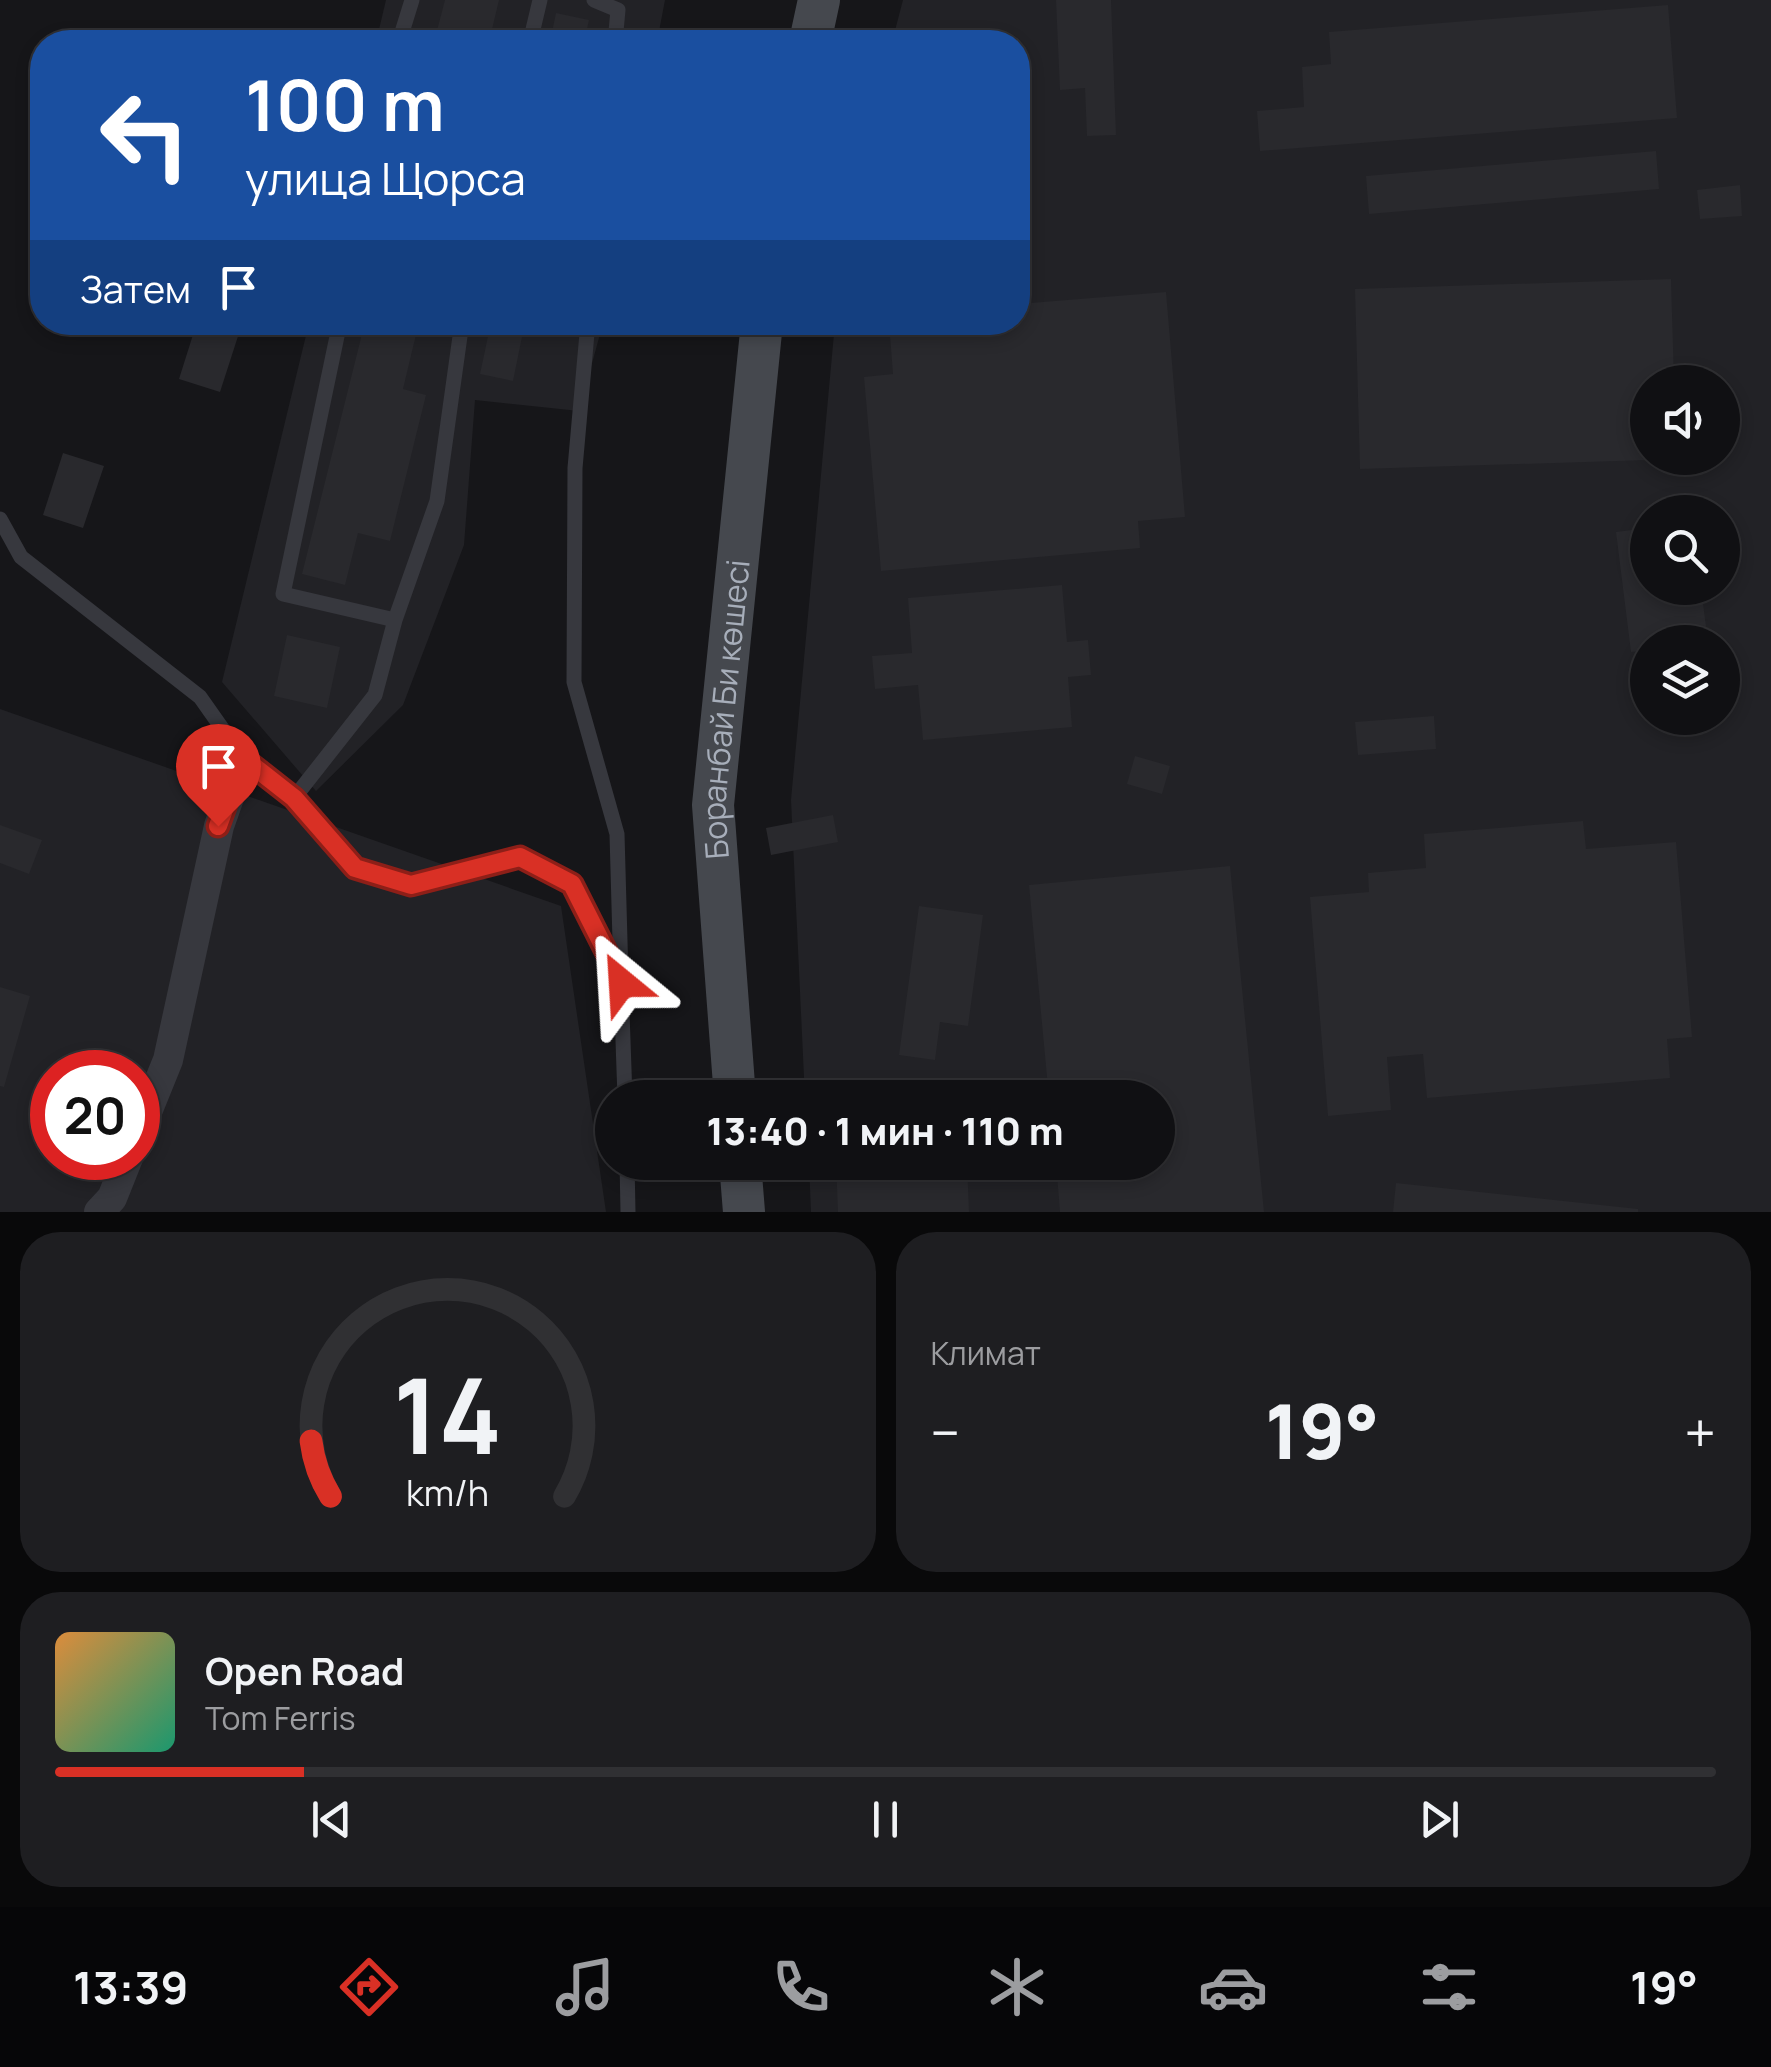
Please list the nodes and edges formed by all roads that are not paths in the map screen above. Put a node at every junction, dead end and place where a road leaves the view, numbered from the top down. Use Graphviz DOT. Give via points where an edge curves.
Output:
graph roads {
  1 [pos="412,0"];
  2 [pos="540,0"];
  3 [pos="594,0"];
  4 [pos="819,0"];
  5 [pos="403,30"];
  6 [pos="533,30"];
  7 [pos="616,30"];
  8 [pos="813,30"];
  9 [pos="337,335"];
  10 [pos="460,335"];
  11 [pos="587,335"];
  12 [pos="761,335"];
  13 [pos="0,519"];
  14 [pos="395,620"];
  15 [pos="243,758"];
  16 [pos="294,798"];
  17 [pos="622,983"];
  18 [pos="160,1080"];
  19 [pos="625,1080"];
  20 [pos="734,1080"];
  21 [pos="119,1180"];
  22 [pos="627,1180"];
  23 [pos="741,1180"];
  24 [pos="99,1212"];
  25 [pos="628,1212"];
  26 [pos="744,1212"];
  1 -- 5 [label="lane"];
  2 -- 6 [label="lane"];
  3 -- 7 [label="lane" via="618,10"];
  4 -- 8 [label="main road"];
  9 -- 14 [label="lane" via="283,594"];
  10 -- 14 [label="lane" via="437,501"];
  11 -- 17 [label="lane" via="575,468 574,682 617,834"];
  12 -- 20 [label="main road, Боранбай Би көшесі" via="713,806"];
  13 -- 15 [label="lane" via="21,557 200,696"];
  14 -- 16 [label="lane" via="375,696"];
  15 -- 16 [label="lane"];
  15 -- 18 [label="street" via="218,826"];
  16 -- 17 [label="lane" via="355,868 392,880 411,885 520,857 572,884"];
  17 -- 19 [label="lane"];
  21 -- 24 [label="street"];
  22 -- 25 [label="lane"];
  23 -- 26 [label="main road"];
}
